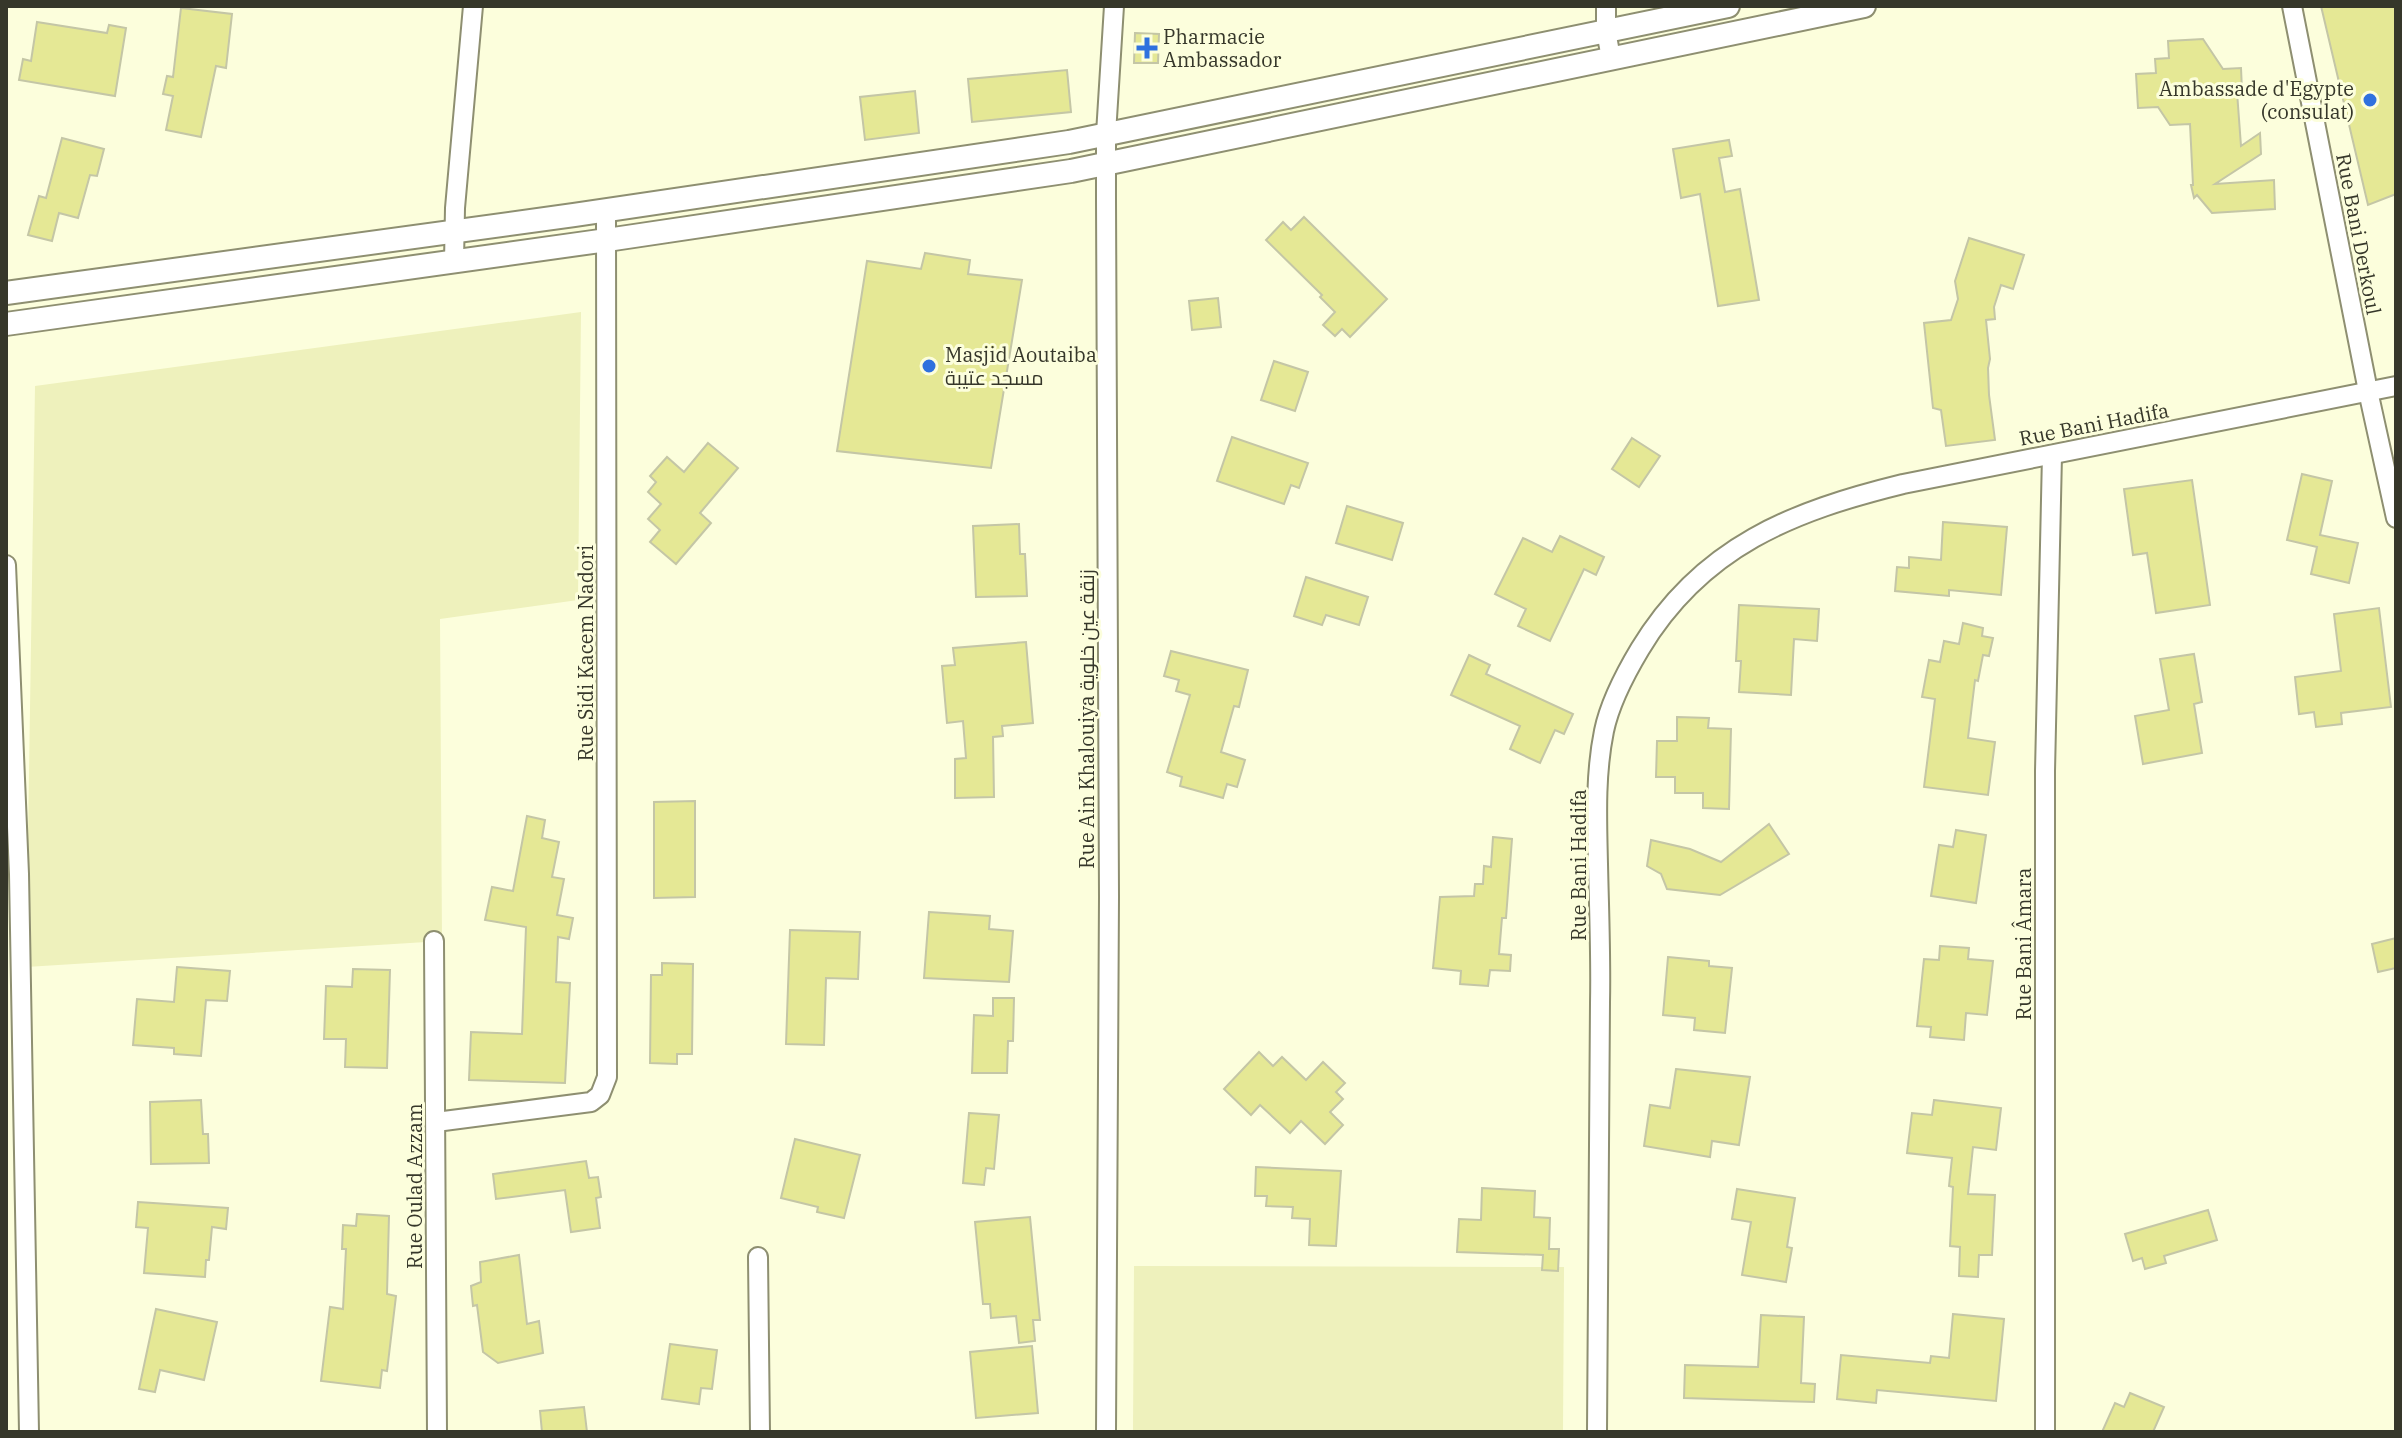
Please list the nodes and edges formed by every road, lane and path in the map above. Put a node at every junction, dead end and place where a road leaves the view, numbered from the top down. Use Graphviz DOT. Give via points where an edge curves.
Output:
graph roads {
  1 [pos="473,6"];
  2 [pos="1114,6"];
  3 [pos="1606,6"];
  4 [pos="1728,6"];
  5 [pos="1864,6"];
  6 [pos="2292,6"];
  7 [pos="1606,31"];
  8 [pos="1611,58"];
  9 [pos="1106,134"];
  10 [pos="1106,164"];
  11 [pos="606,210"];
  12 [pos="455,232"];
  13 [pos="607,240"];
  14 [pos="454,262"];
  15 [pos="6,293"];
  16 [pos="6,324"];
  17 [pos="2396,386"];
  18 [pos="2368,391"];
  19 [pos="2052,455"];
  20 [pos="2396,518"];
  21 [pos="6,565"];
  22 [pos="13,876"];
  23 [pos="434,941"];
  24 [pos="436,1122"];
  25 [pos="758,1257"];
  26 [pos="29,1432"];
  27 [pos="437,1432"];
  28 [pos="760,1432"];
  29 [pos="1106,1432"];
  30 [pos="1597,1432"];
  31 [pos="2045,1432"];
  1 -- 12 [label="street"];
  2 -- 9 [label="street, Rue Ain Khalouiya زنقة عين خلوية"];
  3 -- 7 [label="street"];
  4 -- 7 [label="street"];
  5 -- 8 [label="street"];
  6 -- 18 [label="street, Rue Bani Derkoul"];
  7 -- 8 [label="street"];
  7 -- 9 [label="street"];
  8 -- 10 [label="street"];
  9 -- 10 [label="street, Rue Ain Khalouiya زنقة عين خلوية"];
  9 -- 11 [label="street"];
  10 -- 13 [label="street"];
  10 -- 29 [label="street, Rue Ain Khalouiya زنقة عين خلوية"];
  11 -- 12 [label="street"];
  11 -- 13 [label="street, Rue Sidi Kacem Nadori"];
  12 -- 14 [label="street"];
  12 -- 15 [label="street"];
  13 -- 14 [label="street"];
  13 -- 24 [label="street, Rue Sidi Kacem Nadori" via="607,1077 591,1102"];
  14 -- 16 [label="street"];
  17 -- 18 [label="street, Rue Bani Hadifa"];
  18 -- 19 [label="street, Rue Bani Hadifa"];
  18 -- 20 [label="street, Rue Bani Derkoul"];
  19 -- 30 [label="street, Rue Bani Hadifa" via="1838,500 1781,523 1733,549 1692,583 1651,631 1623,678 1605,730 1597,799"];
  19 -- 31 [label="street, Rue Bani Âmara" via="2045,771"];
  21 -- 22 [label="street"];
  22 -- 26 [label="street"];
  23 -- 24 [label="street, Rue Oulad Azzam"];
  24 -- 27 [label="street, Rue Oulad Azzam"];
  25 -- 28 [label="street"];
}
